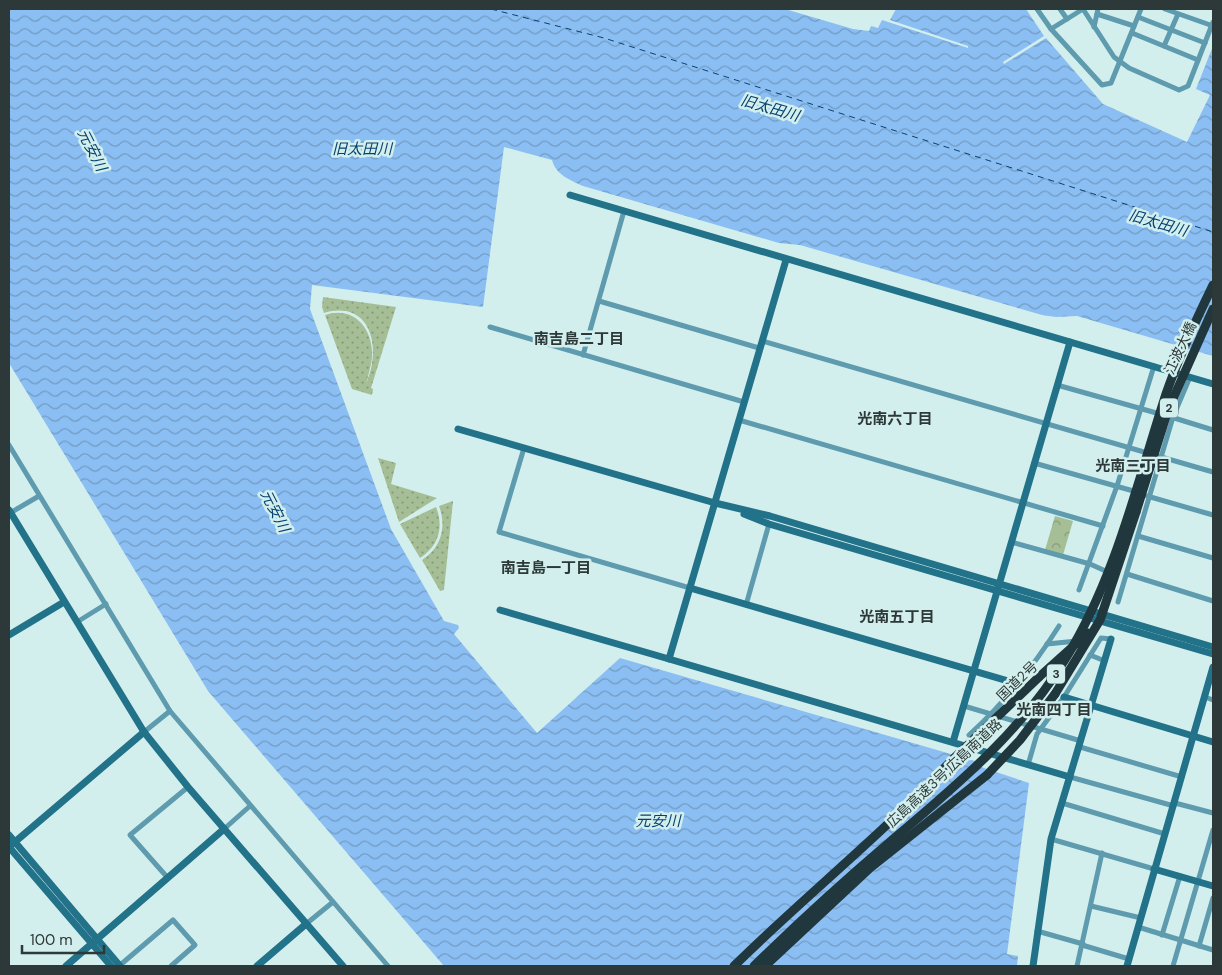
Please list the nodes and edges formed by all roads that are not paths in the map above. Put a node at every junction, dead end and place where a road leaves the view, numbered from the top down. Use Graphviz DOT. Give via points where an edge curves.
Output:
graph roads {
  1 [pos="1037,9"];
  2 [pos="1060,9"];
  3 [pos="1083,9"];
  4 [pos="1141,9"];
  5 [pos="1165,9"];
  6 [pos="1098,11"];
  7 [pos="1178,14"];
  8 [pos="1138,17"];
  9 [pos="1067,19"];
  10 [pos="1213,25"];
  11 [pos="1134,26"];
  12 [pos="1094,27"];
  13 [pos="1051,29"];
  14 [pos="1171,30"];
  15 [pos="1132,32"];
  16 [pos="1205,44"];
  17 [pos="1164,46"];
  18 [pos="1198,60"];
  19 [pos="1120,62"];
  20 [pos="570,195"];
  21 [pos="624,211"];
  22 [pos="786,260"];
  23 [pos="1213,285"];
  24 [pos="600,301"];
  25 [pos="1213,309"];
  26 [pos="490,327"];
  27 [pos="1070,342"];
  28 [pos="761,344"];
  29 [pos="584,355"];
  30 [pos="1154,366"];
  31 [pos="1190,377"];
  32 [pos="1213,384"];
  33 [pos="1057,385"];
  34 [pos="744,402"];
  35 [pos="1141,408"];
  36 [pos="1173,417"];
  37 [pos="739,420"];
  38 [pos="1046,424"];
  39 [pos="458,429"];
  40 [pos="1213,430"];
  41 [pos="9,445"];
  42 [pos="524,448"];
  43 [pos="1128,448"];
  44 [pos="1161,457"];
  45 [pos="1034,463"];
  46 [pos="1213,472"];
  47 [pos="1117,486"];
  48 [pos="39,496"];
  49 [pos="1149,496"];
  50 [pos="1023,502"];
  51 [pos="715,503"];
  52 [pos="9,512"];
  53 [pos="1136,512"];
  54 [pos="1213,515"];
  55 [pos="769,524"];
  56 [pos="1104,526"];
  57 [pos="1138,536"];
  58 [pos="1011,542"];
  59 [pos="1213,558"];
  60 [pos="1090,564"];
  61 [pos="1127,574"];
  62 [pos="1114,581"];
  63 [pos="998,587"];
  64 [pos="690,588"];
  65 [pos="1079,590"];
  66 [pos="1213,601"];
  67 [pos="64,602"];
  68 [pos="1118,602"];
  69 [pos="106,604"];
  70 [pos="746,605"];
  71 [pos="500,610"];
  72 [pos="1102,616"];
  73 [pos="77,622"];
  74 [pos="1059,626"];
  75 [pos="9,636"];
  76 [pos="1086,639"];
  77 [pos="1111,639"];
  78 [pos="1047,644"];
  79 [pos="1213,647"];
  80 [pos="1091,653"];
  81 [pos="1213,654"];
  82 [pos="669,659"];
  83 [pos="1105,662"];
  84 [pos="1213,668"];
  85 [pos="974,672"];
  86 [pos="1018,684"];
  87 [pos="1059,695"];
  88 [pos="1205,697"];
  89 [pos="1213,700"];
  90 [pos="964,706"];
  91 [pos="1092,706"];
  92 [pos="170,711"];
  93 [pos="991,716"];
  94 [pos="1040,728"];
  95 [pos="144,732"];
  96 [pos="969,735"];
  97 [pos="1194,736"];
  98 [pos="953,742"];
  99 [pos="1213,742"];
  100 [pos="1081,744"];
  101 [pos="1028,765"];
  102 [pos="1070,777"];
  103 [pos="1182,777"];
  104 [pos="188,787"];
  105 [pos="1062,803"];
  106 [pos="1174,804"];
  107 [pos="250,806"];
  108 [pos="1213,813"];
  109 [pos="224,829"];
  110 [pos="1213,830"];
  111 [pos="1165,834"];
  112 [pos="9,835"];
  113 [pos="1051,839"];
  114 [pos="10,846"];
  115 [pos="1102,853"];
  116 [pos="1154,869"];
  117 [pos="1180,876"];
  118 [pos="167,878"];
  119 [pos="1198,881"];
  120 [pos="1213,886"];
  121 [pos="1213,898"];
  122 [pos="333,902"];
  123 [pos="1091,906"];
  124 [pos="1141,918"];
  125 [pos="306,924"];
  126 [pos="1138,927"];
  127 [pos="1037,931"];
  128 [pos="1162,935"];
  129 [pos="1180,940"];
  130 [pos="94,941"];
  131 [pos="1083,944"];
  132 [pos="1199,946"];
  133 [pos="1213,950"];
  134 [pos="1129,958"];
  135 [pos="66,966"];
  136 [pos="112,966"];
  137 [pos="120,966"];
  138 [pos="171,966"];
  139 [pos="257,966"];
  140 [pos="343,966"];
  141 [pos="388,966"];
  142 [pos="734,966"];
  143 [pos="754,966"];
  144 [pos="764,966"];
  145 [pos="1033,966"];
  146 [pos="1077,966"];
  147 [pos="1127,966"];
  148 [pos="1173,966"];
  1 -- 13 [label="street"];
  2 -- 9 [label="street"];
  3 -- 9 [label="street"];
  3 -- 12 [label="street"];
  4 -- 8 [label="street"];
  5 -- 7 [label="street"];
  6 -- 11 [label="street"];
  6 -- 12 [label="street"];
  7 -- 10 [label="street"];
  7 -- 14 [label="street"];
  8 -- 11 [label="street"];
  8 -- 14 [label="street"];
  9 -- 13 [label="street"];
  10 -- 16 [label="street"];
  11 -- 15 [label="street"];
  12 -- 19 [label="street" via="1108,51"];
  13 -- 19 [label="street" via="1102,85 1111,83"];
  14 -- 16 [label="street"];
  14 -- 17 [label="street"];
  15 -- 17 [label="street"];
  15 -- 19 [label="street"];
  16 -- 18 [label="street"];
  17 -- 18 [label="street"];
  18 -- 19 [label="street" via="1188,86 1178,90"];
  20 -- 21 [label="street"];
  21 -- 22 [label="street"];
  21 -- 24 [label="street"];
  22 -- 27 [label="street"];
  22 -- 28 [label="street"];
  23 -- 143 [label="highway, 広島高速3号;広島南道路 / 3, bridge" via="1167,392 1105,581 1088,620 1056,673 1027,713 984,760"];
  24 -- 28 [label="street"];
  24 -- 29 [label="street"];
  25 -- 53 [label="highway, 江波大橋 / 2, bridge" via="1168,410"];
  26 -- 29 [label="street"];
  27 -- 30 [label="street"];
  27 -- 33 [label="street"];
  28 -- 34 [label="street"];
  28 -- 38 [label="street"];
  29 -- 34 [label="street"];
  30 -- 31 [label="street"];
  30 -- 35 [label="street"];
  31 -- 32 [label="street"];
  31 -- 36 [label="street"];
  33 -- 35 [label="street"];
  33 -- 38 [label="street"];
  34 -- 37 [label="street"];
  35 -- 36 [label="street"];
  35 -- 43 [label="street"];
  36 -- 40 [label="street"];
  36 -- 44 [label="street"];
  37 -- 50 [label="street"];
  37 -- 51 [label="street"];
  38 -- 43 [label="street"];
  38 -- 45 [label="street"];
  39 -- 42 [label="street"];
  41 -- 48 [label="street"];
  42 -- 51 [label="street"];
  42 -- 64 [label="street" via="499,532"];
  43 -- 44 [label="street"];
  43 -- 47 [label="street"];
  44 -- 46 [label="street"];
  44 -- 49 [label="street"];
  45 -- 47 [label="street"];
  45 -- 50 [label="street"];
  47 -- 49 [label="street"];
  47 -- 56 [label="street"];
  48 -- 52 [label="street"];
  48 -- 69 [label="street"];
  49 -- 54 [label="street"];
  49 -- 57 [label="street"];
  50 -- 56 [label="street"];
  50 -- 58 [label="street"];
  51 -- 55 [label="street"];
  51 -- 63 [label="street" via="770,516"];
  51 -- 64 [label="street"];
  52 -- 67 [label="street"];
  53 -- 62 [label="highway, 国道2号 / 2"];
  55 -- 63 [label="street"];
  55 -- 70 [label="street"];
  56 -- 60 [label="street"];
  57 -- 59 [label="street"];
  57 -- 61 [label="street"];
  58 -- 60 [label="street"];
  58 -- 63 [label="street"];
  60 -- 62 [label="street" via="1104,569"];
  60 -- 65 [label="street"];
  61 -- 62 [label="street"];
  61 -- 66 [label="street"];
  61 -- 68 [label="street"];
  62 -- 72 [label="highway, 国道2号 / 2"];
  63 -- 72 [label="street"];
  63 -- 85 [label="street"];
  64 -- 70 [label="street"];
  64 -- 82 [label="street"];
  67 -- 73 [label="street"];
  67 -- 75 [label="street"];
  69 -- 73 [label="street"];
  69 -- 92 [label="street"];
  70 -- 85 [label="street"];
  71 -- 82 [label="street"];
  72 -- 76 [label="highway, 国道2号 / 2"];
  72 -- 79 [label="street"];
  72 -- 81 [label="street"];
  73 -- 95 [label="street"];
  74 -- 78 [label="street"];
  76 -- 78 [label="street"];
  76 -- 80 [label="street"];
  76 -- 87 [label="highway, 国道2号 / 2"];
  76 -- 142 [label="highway, 国道2号 / 2, bridge" via="1039,677 911,804"];
  77 -- 80 [label="street" via="1101,638"];
  77 -- 83 [label="street"];
  78 -- 86 [label="street"];
  80 -- 83 [label="street"];
  80 -- 87 [label="street"];
  82 -- 98 [label="street"];
  83 -- 91 [label="street"];
  84 -- 88 [label="street"];
  85 -- 86 [label="street"];
  85 -- 90 [label="street"];
  86 -- 93 [label="street"];
  87 -- 91 [label="street"];
  87 -- 94 [label="street"];
  87 -- 144 [label="highway, 国道2号 / 2, bridge" via="987,775 870,868"];
  88 -- 89 [label="street"];
  88 -- 97 [label="street"];
  90 -- 93 [label="street"];
  90 -- 98 [label="street"];
  91 -- 97 [label="street"];
  91 -- 100 [label="street"];
  92 -- 95 [label="street"];
  92 -- 107 [label="street"];
  93 -- 94 [label="street"];
  93 -- 96 [label="street"];
  94 -- 100 [label="street"];
  94 -- 101 [label="street"];
  95 -- 104 [label="street"];
  95 -- 114 [label="street"];
  97 -- 99 [label="street"];
  97 -- 103 [label="street"];
  98 -- 101 [label="street"];
  100 -- 102 [label="street"];
  100 -- 103 [label="street"];
  101 -- 102 [label="street"];
  102 -- 105 [label="street"];
  102 -- 106 [label="street"];
  103 -- 106 [label="street"];
  104 -- 109 [label="street"];
  104 -- 118 [label="street" via="130,835"];
  105 -- 111 [label="street"];
  105 -- 113 [label="street"];
  106 -- 108 [label="street"];
  106 -- 111 [label="street"];
  107 -- 109 [label="street"];
  107 -- 122 [label="street"];
  109 -- 118 [label="street"];
  109 -- 125 [label="street"];
  110 -- 119 [label="street"];
  111 -- 116 [label="street"];
  112 -- 114 [label="street"];
  113 -- 115 [label="street"];
  113 -- 127 [label="street"];
  114 -- 130 [label="street"];
  115 -- 116 [label="street"];
  115 -- 123 [label="street"];
  116 -- 117 [label="street"];
  116 -- 124 [label="street"];
  117 -- 119 [label="street"];
  117 -- 128 [label="street"];
  118 -- 130 [label="street"];
  119 -- 120 [label="street"];
  119 -- 129 [label="street"];
  121 -- 132 [label="street"];
  122 -- 125 [label="street"];
  122 -- 141 [label="street"];
  123 -- 124 [label="street"];
  123 -- 131 [label="street"];
  124 -- 126 [label="street"];
  125 -- 139 [label="street"];
  125 -- 140 [label="street"];
  126 -- 128 [label="street"];
  126 -- 134 [label="street"];
  127 -- 131 [label="street"];
  127 -- 145 [label="street"];
  128 -- 129 [label="street"];
  129 -- 132 [label="street"];
  129 -- 148 [label="street"];
  130 -- 135 [label="street"];
  130 -- 136 [label="street"];
  130 -- 137 [label="street"];
  131 -- 134 [label="street"];
  131 -- 146 [label="street"];
  132 -- 133 [label="street"];
  134 -- 147 [label="street"];
  137 -- 138 [label="street" via="173,920 195,945"];
}
